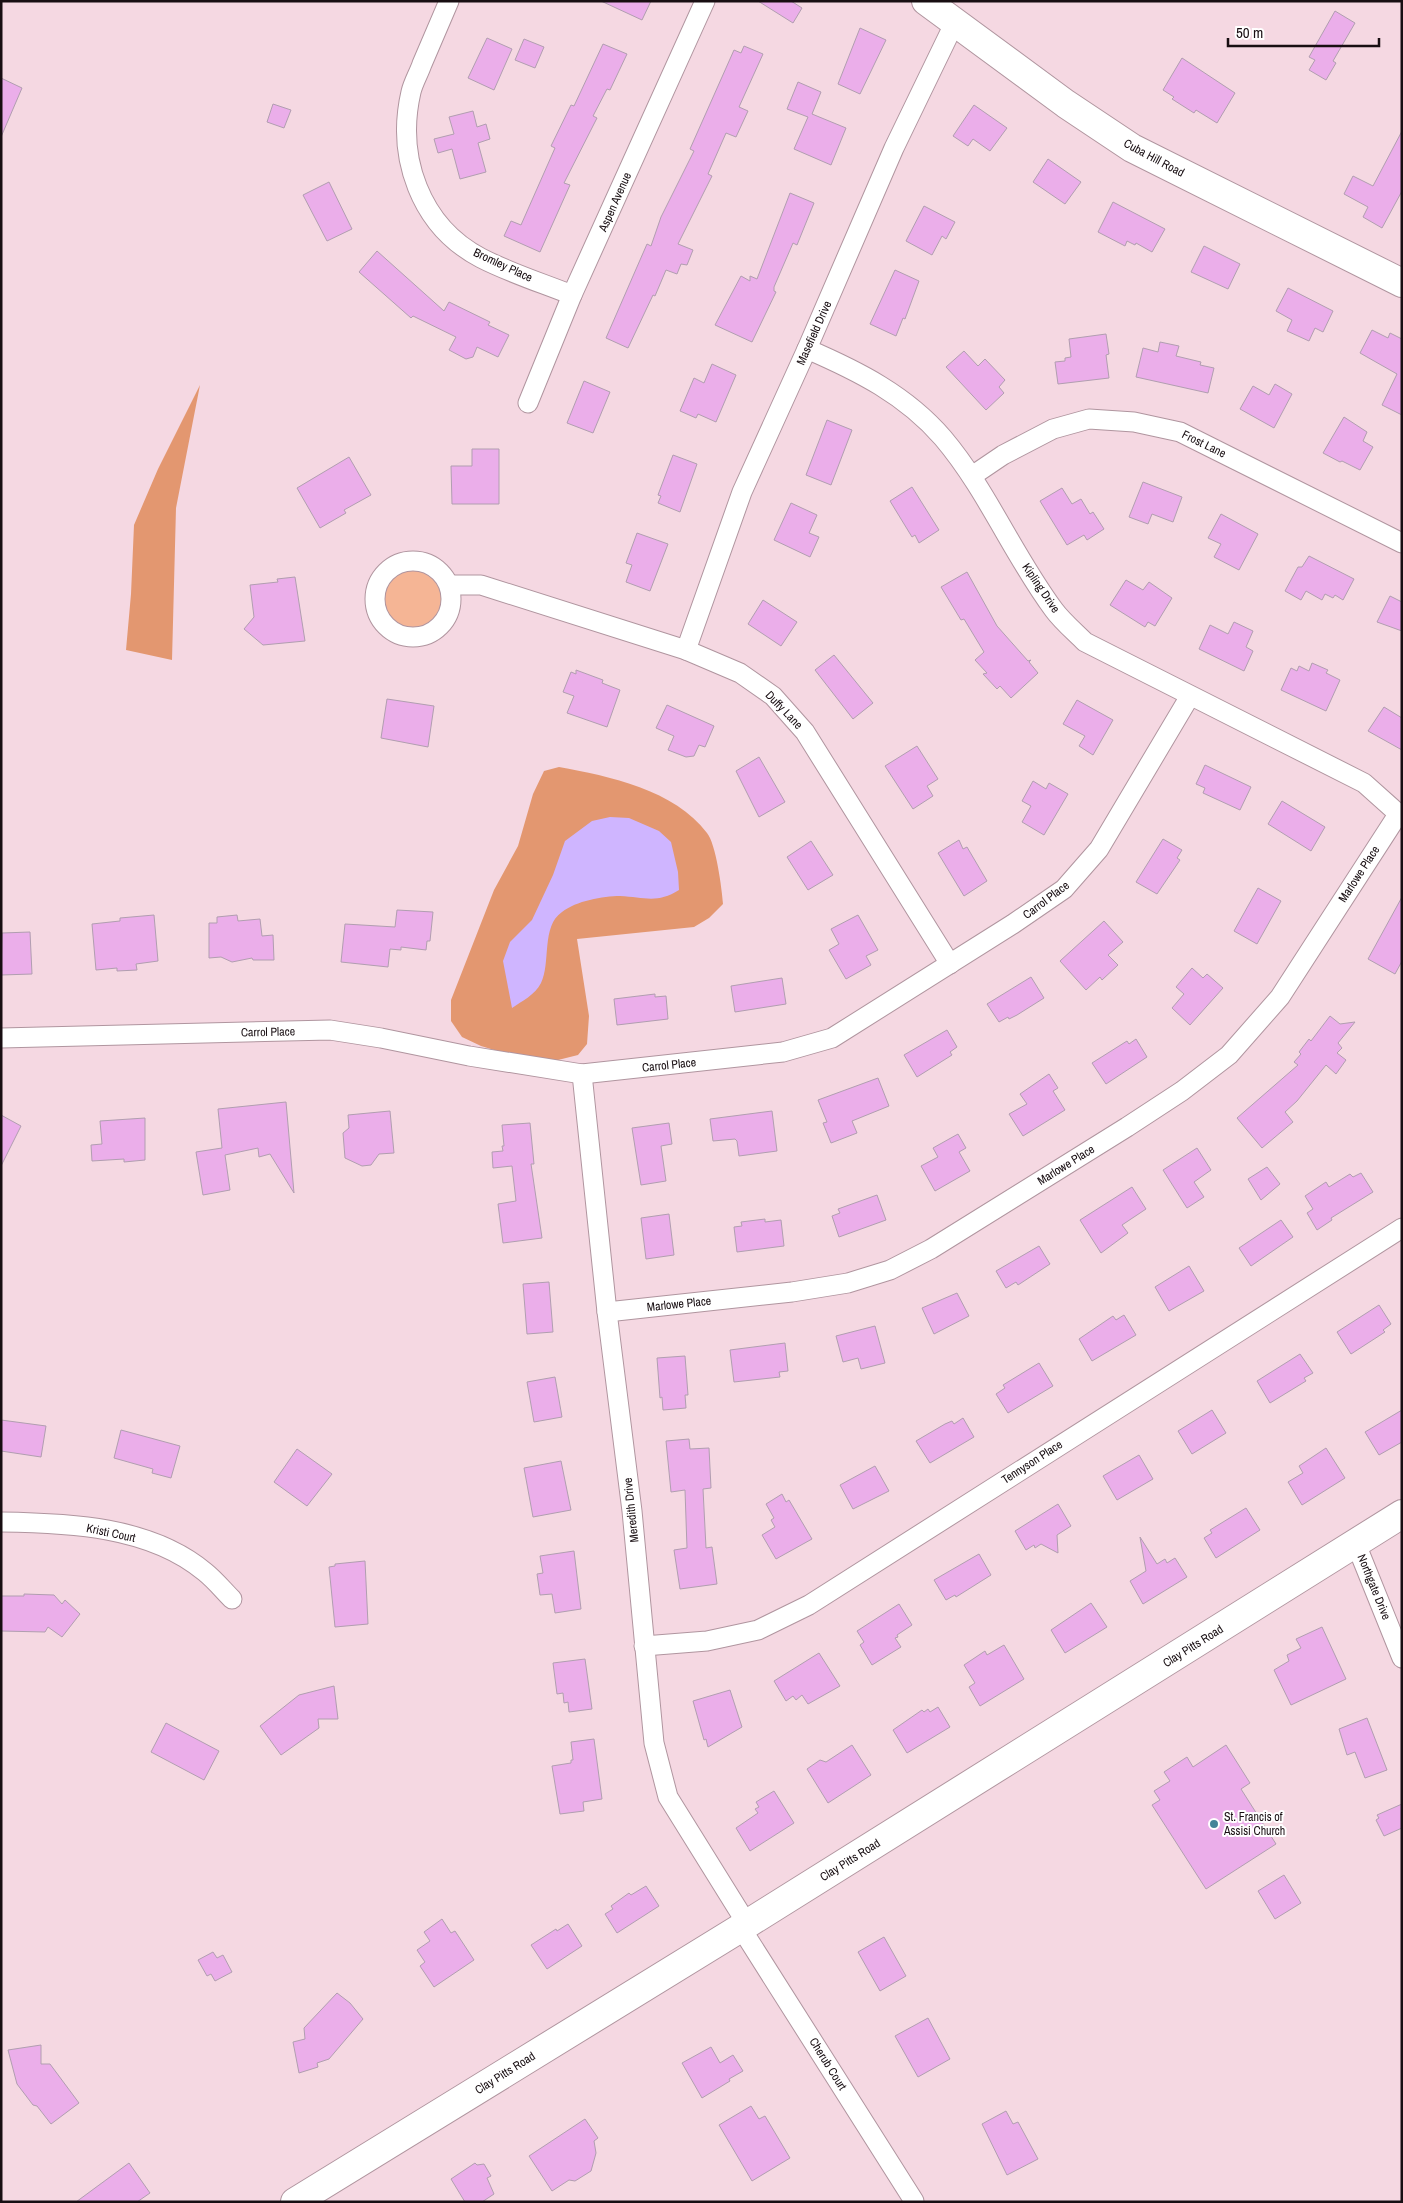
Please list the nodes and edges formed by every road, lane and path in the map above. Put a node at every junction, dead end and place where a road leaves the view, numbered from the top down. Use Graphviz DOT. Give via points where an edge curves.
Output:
graph roads {
  1 [pos="449,1"];
  2 [pos="705,1"];
  3 [pos="926,1"];
  4 [pos="955,22"];
  5 [pos="1401,281"];
  6 [pos="572,295"];
  7 [pos="807,349"];
  8 [pos="528,403"];
  9 [pos="972,476"];
  10 [pos="1402,543"];
  11 [pos="449,585"];
  12 [pos="686,650"];
  13 [pos="1190,696"];
  14 [pos="1400,815"];
  15 [pos="950,964"];
  16 [pos="1,1038"];
  17 [pos="582,1074"];
  18 [pos="1402,1228"];
  19 [pos="607,1312"];
  20 [pos="1402,1514"];
  21 [pos="1,1522"];
  22 [pos="1356,1544"];
  23 [pos="232,1599"];
  24 [pos="644,1646"];
  25 [pos="1402,1658"];
  26 [pos="744,1926"];
  27 [pos="914,2201"];
  28 [pos="295,2202"];
  1 -- 6 [label="street, Bromley Place" via="411,91 405,128 407,156 415,184 431,214 455,240 481,257"];
  2 -- 6 [label="street, Aspen Avenue"];
  3 -- 4 [label="street, Cuba Hill Road"];
  4 -- 5 [label="street, Cuba Hill Road" via="1132,148"];
  4 -- 7 [label="street, Masefield Drive" via="894,148"];
  6 -- 8 [label="street, Aspen Avenue"];
  7 -- 9 [label="street, Kipling Drive" via="885,387 914,409 942,437"];
  7 -- 12 [label="street, Masefield Drive" via="742,492"];
  9 -- 10 [label="street, Frost Lane" via="1003,455 1053,429 1090,419 1134,422 1180,432"];
  9 -- 13 [label="street, Kipling Drive" via="1054,611 1085,642"];
  11 -- 11 [label="street" via="443,574 421,561 395,564 378,583 374,596 376,609 385,625 400,635 425,635 436,630 450,610"];
  11 -- 12 [label="street, Duffy Lane" via="481,585"];
  12 -- 15 [label="street, Duffy Lane" via="747,677 773,696 805,732"];
  13 -- 14 [label="street, Kipling Drive" via="1364,783"];
  13 -- 15 [label="street, Carrol Place" via="1099,850 1064,889"];
  14 -- 19 [label="street, Marlowe Place" via="1280,997 1229,1055 1126,1128 931,1249 890,1270 848,1283 792,1292"];
  15 -- 17 [label="street, Carrol Place" via="832,1038 783,1052"];
  16 -- 17 [label="street, Carrol Place" via="330,1030"];
  17 -- 19 [label="street, Meredith Drive"];
  18 -- 24 [label="street, Tennyson Place" via="809,1605 758,1630 707,1641"];
  19 -- 24 [label="street, Meredith Drive" via="632,1511"];
  20 -- 22 [label="street, Clay Pitts Road"];
  21 -- 23 [label="street, Kristi Court" via="55,1523 125,1534 173,1551 205,1571"];
  22 -- 25 [label="street, Northgate Drive"];
  22 -- 26 [label="street, Clay Pitts Road"];
  24 -- 26 [label="street, Meredith Drive" via="654,1743 668,1797"];
  26 -- 27 [label="street, Cherub Court"];
  26 -- 28 [label="street, Clay Pitts Road"];
}
